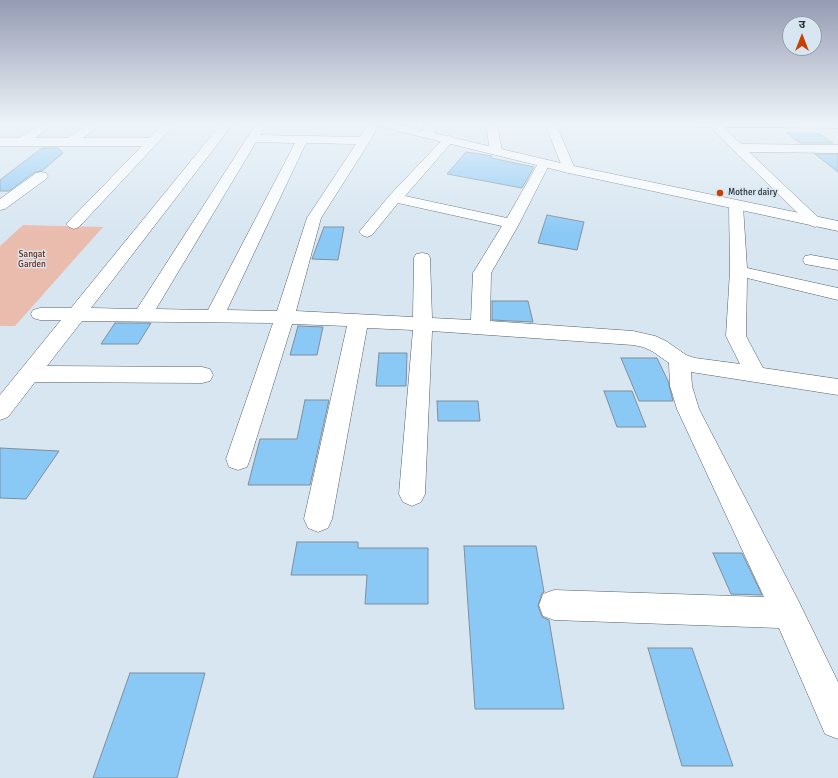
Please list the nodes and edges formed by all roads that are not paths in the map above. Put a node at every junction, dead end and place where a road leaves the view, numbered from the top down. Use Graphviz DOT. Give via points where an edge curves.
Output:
graph roads {
  1 [pos="135,160"];
  2 [pos="198,160"];
  3 [pos="238,160"];
  4 [pos="292,160"];
  5 [pos="351,160"];
  6 [pos="429,160"];
  7 [pos="534,160"];
  8 [pos="565,160"];
  9 [pos="752,160"];
  10 [pos="544,163"];
  11 [pos="569,169"];
  12 [pos="41,176"];
  13 [pos="395,198"];
  14 [pos="0,206"];
  15 [pos="736,206"];
  16 [pos="815,222"];
  17 [pos="74,224"];
  18 [pos="511,224"];
  19 [pos="838,226"];
  20 [pos="367,232"];
  21 [pos="422,258"];
  22 [pos="811,260"];
  23 [pos="838,265"];
  24 [pos="739,271"];
  25 [pos="838,294"];
  26 [pos="40,314"];
  27 [pos="77,314"];
  28 [pos="143,315"];
  29 [pos="215,316"];
  30 [pos="285,317"];
  31 [pos="358,322"];
  32 [pos="423,324"];
  33 [pos="480,327"];
  34 [pos="679,360"];
  35 [pos="29,374"];
  36 [pos="756,374"];
  37 [pos="202,375"];
  38 [pos="838,387"];
  39 [pos="0,411"];
  40 [pos="238,459"];
  41 [pos="412,494"];
  42 [pos="318,519"];
  43 [pos="554,605"];
  44 [pos="788,613"];
  45 [pos="838,721"];
  1 -- 17 [label="street"];
  2 -- 27 [label="street"];
  3 -- 28 [label="street"];
  4 -- 29 [label="street"];
  5 -- 30 [label="street" via="314,218"];
  6 -- 13 [label="street"];
  7 -- 10 [label="street"];
  8 -- 11 [label="street"];
  9 -- 16 [label="street"];
  10 -- 11 [label="street"];
  10 -- 18 [label="street"];
  11 -- 15 [label="street"];
  12 -- 14 [label="street"];
  13 -- 18 [label="street"];
  13 -- 20 [label="street"];
  15 -- 16 [label="street"];
  15 -- 24 [label="street"];
  16 -- 19 [label="street"];
  18 -- 33 [label="street" via="482,273"];
  21 -- 32 [label="street"];
  22 -- 23 [label="street"];
  24 -- 25 [label="street"];
  24 -- 36 [label="street" via="736,336"];
  26 -- 27 [label="street"];
  27 -- 28 [label="street"];
  27 -- 35 [label="street"];
  28 -- 29 [label="street"];
  29 -- 30 [label="street"];
  30 -- 31 [label="street"];
  30 -- 40 [label="street"];
  31 -- 32 [label="street"];
  31 -- 42 [label="street"];
  32 -- 33 [label="street"];
  32 -- 41 [label="street"];
  33 -- 34 [label="street" via="633,338 660,346"];
  34 -- 36 [label="street" via="694,365"];
  34 -- 44 [label="street" via="681,386 688,409"];
  35 -- 37 [label="street"];
  35 -- 39 [label="street"];
  36 -- 38 [label="street"];
  43 -- 44 [label="street"];
  44 -- 45 [label="street"];
}
